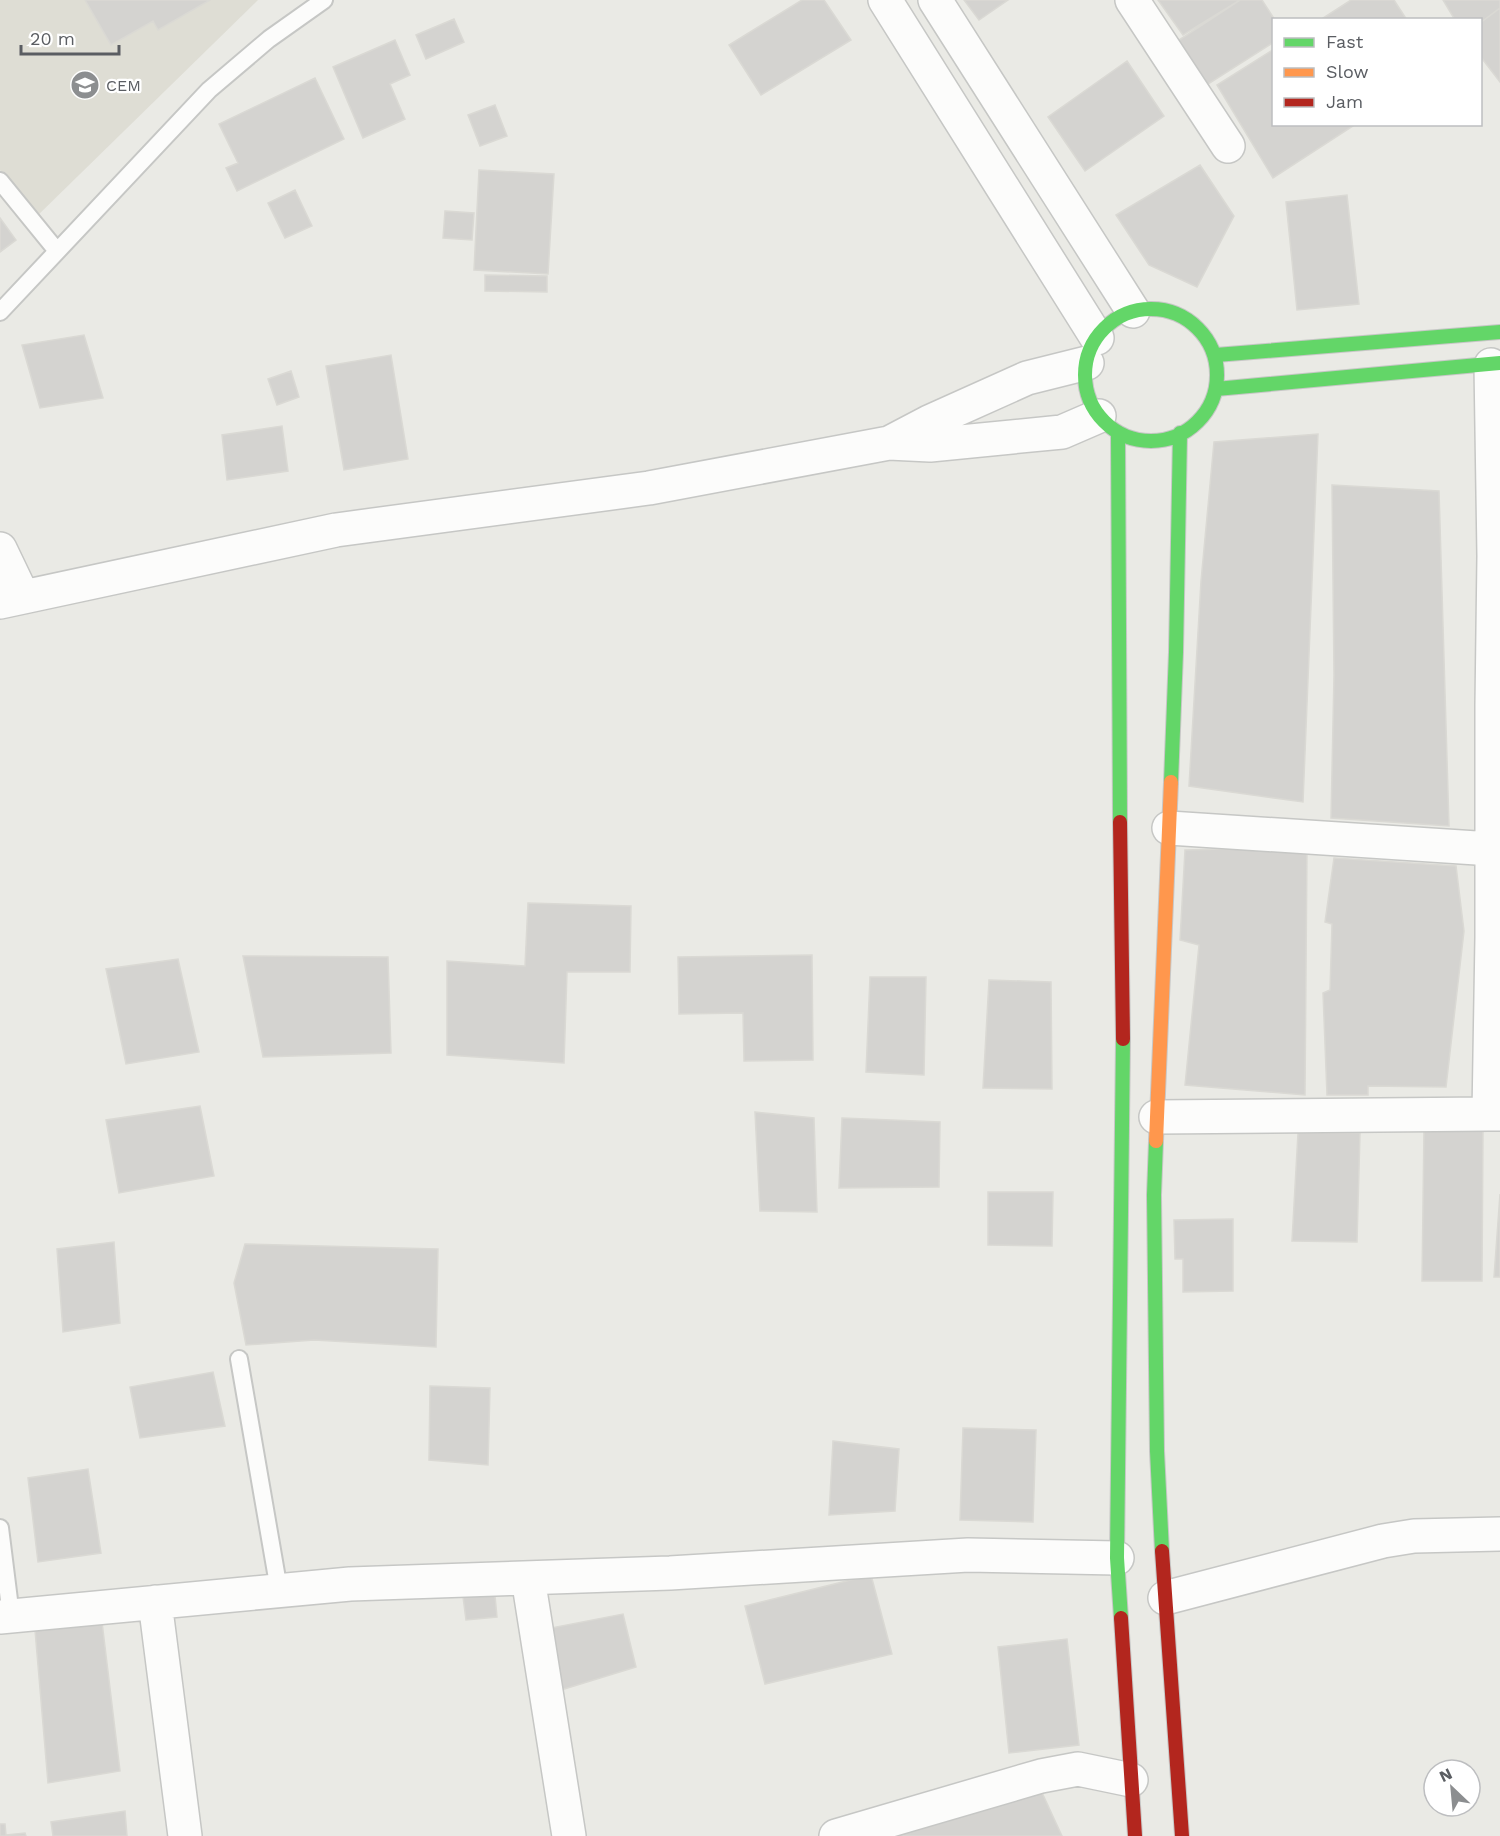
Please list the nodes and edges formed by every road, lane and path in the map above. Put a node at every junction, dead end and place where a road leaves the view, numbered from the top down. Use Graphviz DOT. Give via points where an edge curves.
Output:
graph roads {
  1 [pos="324,0"];
  2 [pos="885,0"];
  3 [pos="935,0"];
  4 [pos="1132,0"];
  5 [pos="1228,146"];
  6 [pos="0,181"];
  7 [pos="57,251"];
  8 [pos="1133,311"];
  9 [pos="0,312"];
  10 [pos="1500,332"];
  11 [pos="1092,350"];
  12 [pos="1216,355"];
  13 [pos="1496,364"];
  14 [pos="1216,389"];
  15 [pos="1109,425"];
  16 [pos="1180,433"];
  17 [pos="889,443"];
  18 [pos="0,549"];
  19 [pos="11,599"];
  20 [pos="1169,828"];
  21 [pos="1492,849"];
  22 [pos="1494,1114"];
  23 [pos="1156,1117"];
  24 [pos="239,1359"];
  25 [pos="0,1528"];
  26 [pos="1500,1534"];
  27 [pos="1117,1558"];
  28 [pos="528,1578"];
  29 [pos="279,1590"];
  30 [pos="1165,1598"];
  31 [pos="155,1602"];
  32 [pos="6,1617"];
  33 [pos="1131,1780"];
  34 [pos="185,1836"];
  35 [pos="569,1836"];
  36 [pos="836,1836"];
  37 [pos="1135,1836"];
  38 [pos="1182,1836"];
  1 -- 7 [label="lane" via="269,39 209,90"];
  2 -- 11 [label="street"];
  3 -- 8 [label="street"];
  4 -- 5 [label="street"];
  6 -- 7 [label="lane"];
  7 -- 9 [label="lane"];
  8 -- 11 [label="street" via="1113,320"];
  8 -- 12 [label="street" via="1156,308 1182,316 1200,330"];
  10 -- 12 [label="street"];
  11 -- 15 [label="street" via="1085,376 1088,396"];
  11 -- 17 [label="street"];
  12 -- 14 [label="street"];
  13 -- 14 [label="street"];
  13 -- 21 [label="street"];
  14 -- 16 [label="street" via="1207,410 1192,427"];
  15 -- 16 [label="street" via="1133,439 1151,441"];
  15 -- 17 [label="street" via="930,445"];
  15 -- 27 [label="street" via="1123,1034"];
  16 -- 20 [label="street"];
  17 -- 19 [label="street" via="649,488 336,531"];
  18 -- 19 [label="street"];
  20 -- 21 [label="street"];
  20 -- 23 [label="street"];
  21 -- 22 [label="street"];
  22 -- 23 [label="street"];
  23 -- 30 [label="street" via="1157,1450"];
  24 -- 29 [label="lane"];
  25 -- 32 [label="lane"];
  26 -- 30 [label="street" via="1414,1536 1383,1541"];
  27 -- 28 [label="street" via="968,1555"];
  27 -- 33 [label="street"];
  28 -- 29 [label="street"];
  28 -- 35 [label="street"];
  29 -- 31 [label="street"];
  30 -- 38 [label="street"];
  31 -- 32 [label="street"];
  31 -- 34 [label="street"];
  33 -- 36 [label="street" via="1078,1769 1041,1776"];
  33 -- 37 [label="street"];
}
